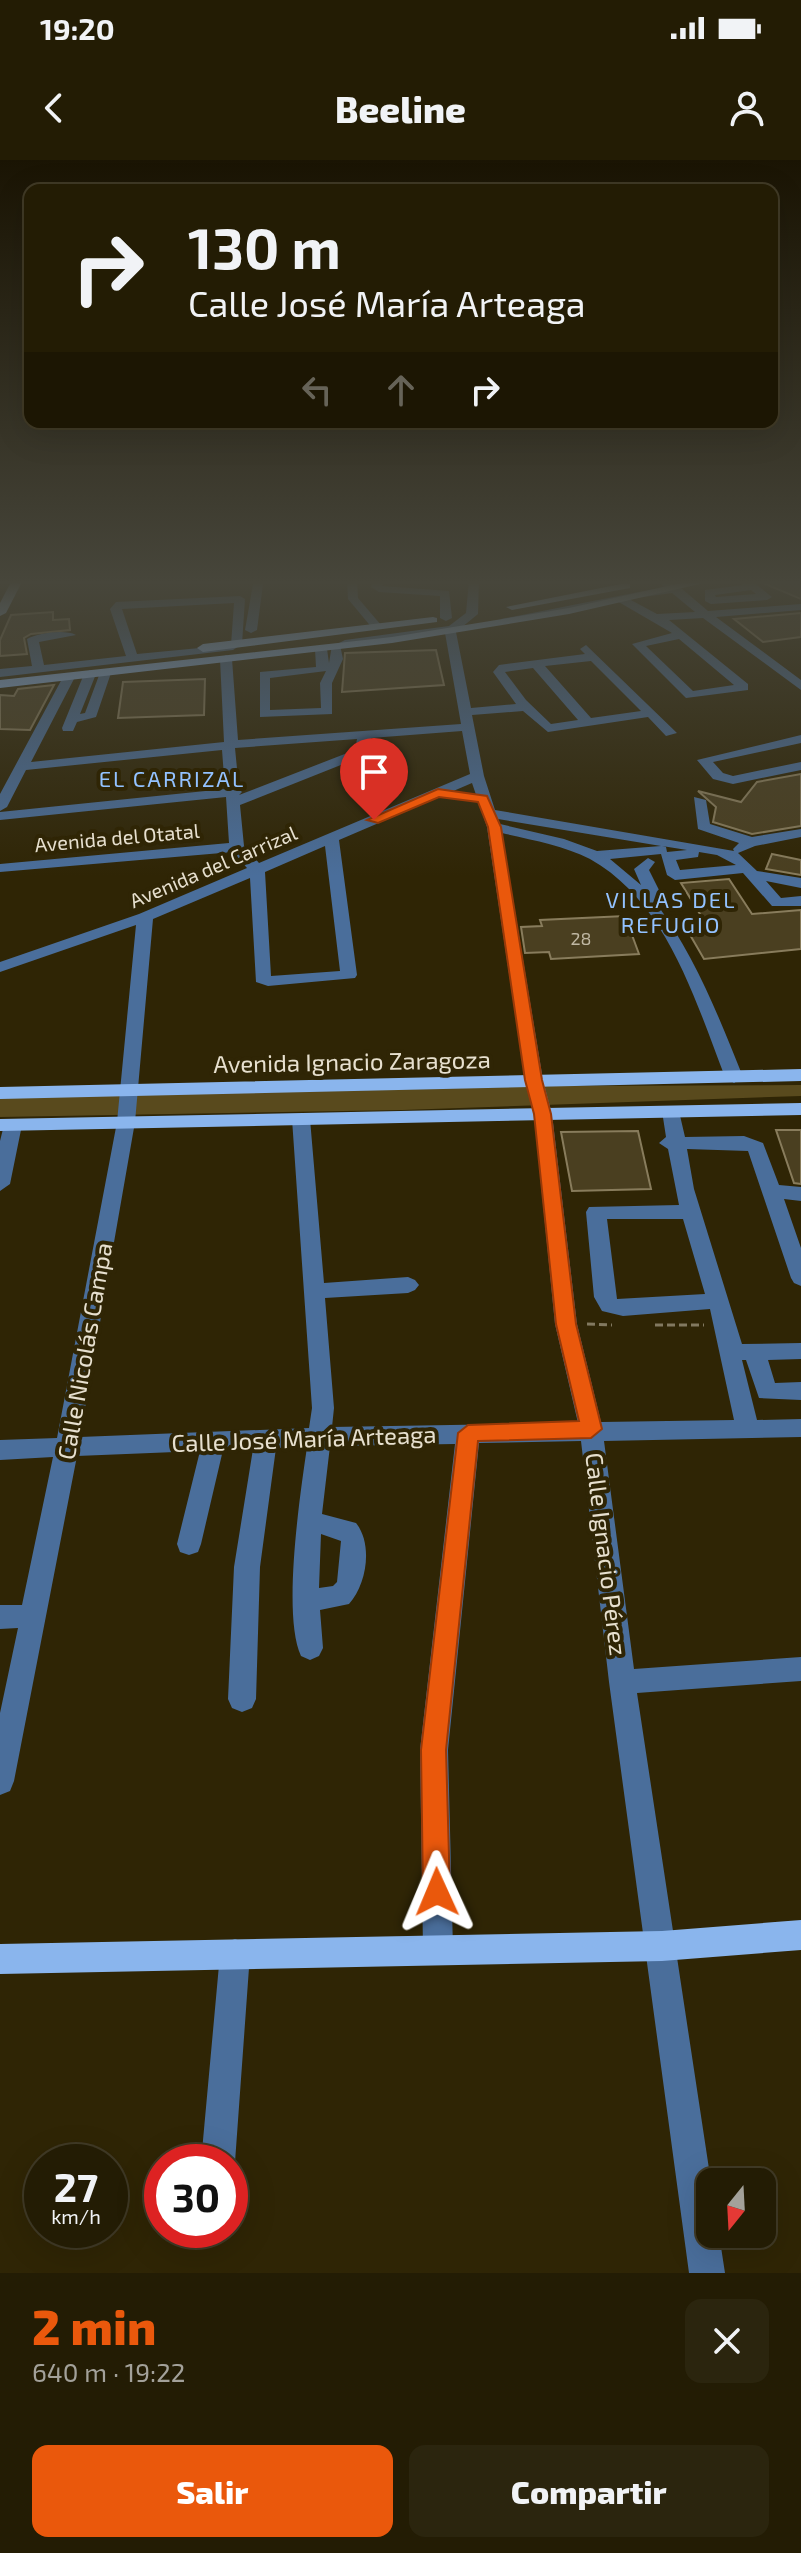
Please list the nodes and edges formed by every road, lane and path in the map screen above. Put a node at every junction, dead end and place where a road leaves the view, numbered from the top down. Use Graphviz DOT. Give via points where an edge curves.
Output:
graph roads {
  1 [pos="27,679"];
  2 [pos="47,679"];
  3 [pos="68,679"];
  4 [pos="88,679"];
  5 [pos="103,679"];
  6 [pos="227,679"];
  7 [pos="264,679"];
  8 [pos="327,679"];
  9 [pos="459,679"];
  10 [pos="505,679"];
  11 [pos="549,679"];
  12 [pos="616,679"];
  13 [pos="673,679"];
  14 [pos="734,679"];
  15 [pos="0,682"];
  16 [pos="80,699"];
  17 [pos="96,699"];
  18 [pos="524,705"];
  19 [pos="465,710"];
  20 [pos="651,713"];
  21 [pos="589,724"];
  22 [pos="468,727"];
  23 [pos="671,733"];
  24 [pos="365,734"];
  25 [pos="801,739"];
  26 [pos="228,745"];
  27 [pos="801,766"];
  28 [pos="20,767"];
  29 [pos="477,776"];
  30 [pos="438,793"];
  31 [pos="235,797"];
  32 [pos="699,800"];
  33 [pos="0,807"];
  34 [pos="489,813"];
  35 [pos="0,816"];
  36 [pos="801,833"];
  37 [pos="331,837"];
  38 [pos="751,842"];
  39 [pos="693,846"];
  40 [pos="237,847"];
  41 [pos="569,847"];
  42 [pos="619,850"];
  43 [pos="726,852"];
  44 [pos="596,856"];
  45 [pos="646,856"];
  46 [pos="667,856"];
  47 [pos="0,868"];
  48 [pos="257,870"];
  49 [pos="752,871"];
  50 [pos="801,883"];
  51 [pos="645,898"];
  52 [pos="801,901"];
  53 [pos="145,917"];
  54 [pos="0,967"];
  55 [pos="801,1075"];
  56 [pos="734,1077"];
  57 [pos="534,1080"];
  58 [pos="131,1089"];
  59 [pos="0,1093"];
  60 [pos="801,1109"];
  61 [pos="663,1111"];
  62 [pos="543,1114"];
  63 [pos="301,1119"];
  64 [pos="126,1122"];
  65 [pos="6,1125"];
  66 [pos="674,1146"];
  67 [pos="0,1184"];
  68 [pos="801,1196"];
  69 [pos="776,1198"];
  70 [pos="691,1212"];
  71 [pos="801,1278"];
  72 [pos="408,1285"];
  73 [pos="314,1291"];
  74 [pos="717,1301"];
  75 [pos="739,1350"];
  76 [pos="801,1351"];
  77 [pos="801,1391"];
  78 [pos="801,1428"];
  79 [pos="591,1429"];
  80 [pos="755,1429"];
  81 [pos="468,1433"];
  82 [pos="319,1437"];
  83 [pos="266,1439"];
  84 [pos="214,1441"];
  85 [pos="67,1446"];
  86 [pos="0,1450"];
  87 [pos="309,1521"];
  88 [pos="189,1544"];
  89 [pos="306,1601"];
  90 [pos="33,1616"];
  91 [pos="0,1617"];
  92 [pos="310,1648"];
  93 [pos="801,1669"];
  94 [pos="622,1682"];
  95 [pos="242,1699"];
  96 [pos="0,1781"];
  97 [pos="801,1935"];
  98 [pos="662,1946"];
  99 [pos="438,1949"];
  100 [pos="235,1954"];
  101 [pos="0,1959"];
  102 [pos="219,2144"];
  103 [pos="707,2273"];
  1 -- 15 [label="street"];
  2 -- 15 [label="main road"];
  3 -- 28 [label="street"];
  4 -- 16 [label="street"];
  5 -- 17 [label="street"];
  6 -- 26 [label="street" via="232,739"];
  7 -- 8 [label="street" via="264,714 328,711"];
  9 -- 19 [label="street, Calle Ignacio Pérez"];
  10 -- 18 [label="street"];
  11 -- 21 [label="street"];
  12 -- 20 [label="street"];
  13 -- 14 [label="street" via="690,695 744,689"];
  16 -- 17 [label="street"];
  16 -- 17 [label="street" via="70,723 90,717"];
  18 -- 19 [label="street"];
  18 -- 21 [label="street" via="548,728"];
  19 -- 22 [label="street, Calle Ignacio Pérez"];
  20 -- 21 [label="street"];
  20 -- 23 [label="street"];
  22 -- 24 [label="street"];
  22 -- 29 [label="street, Calle Ignacio Pérez"];
  24 -- 26 [label="street"];
  24 -- 31 [label="street" via="361,752"];
  25 -- 27 [label="street" via="704,760 718,776 733,780"];
  26 -- 28 [label="street"];
  26 -- 31 [label="street"];
  28 -- 33 [label="street"];
  29 -- 30 [label="street, Avenida del Carrizal"];
  29 -- 34 [label="street, Calle Ignacio Pérez"];
  30 -- 34 [label="street, Avenida del Carrizal"];
  30 -- 37 [label="street, Avenida del Carrizal"];
  31 -- 35 [label="street"];
  31 -- 40 [label="street"];
  32 -- 38 [label="street" via="703,826"];
  34 -- 39 [label="street"];
  34 -- 41 [label="street"];
  34 -- 57 [label="street, Calle Ignacio Pérez"];
  36 -- 38 [label="street"];
  37 -- 48 [label="street, Avenida del Carrizal"];
  37 -- 48 [label="street" via="349,975 277,982 262,978"];
  38 -- 43 [label="street"];
  39 -- 43 [label="street"];
  39 -- 45 [label="street"];
  40 -- 47 [label="street, Avenida del Otatal"];
  40 -- 48 [label="street"];
  41 -- 42 [label="street"];
  41 -- 44 [label="street"];
  43 -- 46 [label="street"];
  43 -- 49 [label="street"];
  44 -- 45 [label="street"];
  44 -- 51 [label="street"];
  45 -- 51 [label="street" via="641,869 654,896"];
  46 -- 49 [label="street" via="675,875"];
  46 -- 51 [label="street" via="634,864"];
  48 -- 53 [label="street, Avenida del Carrizal"];
  49 -- 50 [label="street"];
  49 -- 52 [label="street" via="777,903"];
  51 -- 56 [label="street" via="682,956"];
  53 -- 54 [label="street, Avenida del Carrizal"];
  53 -- 58 [label="street, Calle Nicolás Campa"];
  55 -- 56 [label="main road, Avenida Ignacio Zaragoza"];
  56 -- 57 [label="main road, Avenida Ignacio Zaragoza"];
  57 -- 58 [label="main road, Avenida Ignacio Zaragoza"];
  57 -- 62 [label="street, Calle Ignacio Pérez"];
  58 -- 59 [label="main road, Avenida Ignacio Zaragoza"];
  58 -- 64 [label="street, Calle Nicolás Campa"];
  60 -- 61 [label="main road"];
  61 -- 62 [label="main road"];
  61 -- 66 [label="street"];
  62 -- 63 [label="main road"];
  62 -- 79 [label="street, Calle Ignacio Pérez" via="566,1324"];
  63 -- 64 [label="main road"];
  63 -- 73 [label="street"];
  64 -- 65 [label="main road"];
  64 -- 85 [label="street, Calle Nicolás Campa"];
  65 -- 67 [label="street"];
  66 -- 69 [label="street" via="752,1143"];
  66 -- 70 [label="street"];
  68 -- 69 [label="street"];
  69 -- 71 [label="street"];
  70 -- 74 [label="street"];
  70 -- 74 [label="street" via="596,1212 605,1297 610,1305 623,1308"];
  72 -- 73 [label="street"];
  73 -- 82 [label="street" via="323,1408"];
  74 -- 75 [label="street"];
  75 -- 76 [label="street"];
  75 -- 77 [label="street" via="767,1392"];
  75 -- 80 [label="street"];
  78 -- 80 [label="street, Calle José María Arteaga"];
  79 -- 80 [label="street, Calle José María Arteaga"];
  79 -- 81 [label="street, Calle José María Arteaga"];
  79 -- 94 [label="street, Calle Ignacio Pérez"];
  81 -- 82 [label="street, Calle José María Arteaga"];
  81 -- 99 [label="street" via="434,1750"];
  82 -- 83 [label="street, Calle José María Arteaga"];
  82 -- 87 [label="street"];
  83 -- 84 [label="street, Calle José María Arteaga"];
  83 -- 95 [label="street" via="247,1567"];
  84 -- 85 [label="street, Calle José María Arteaga"];
  84 -- 88 [label="street"];
  85 -- 86 [label="street, Calle José María Arteaga"];
  85 -- 90 [label="street, Calle Nicolás Campa"];
  87 -- 89 [label="street"];
  87 -- 89 [label="street" via="347,1530 354,1539 349,1586 340,1596"];
  89 -- 92 [label="street"];
  90 -- 91 [label="street"];
  90 -- 96 [label="street, Calle Nicolás Campa"];
  93 -- 94 [label="street"];
  94 -- 98 [label="street, Calle Ignacio Pérez"];
  97 -- 98 [label="main road"];
  98 -- 99 [label="main road"];
  98 -- 103 [label="street, Calle Ignacio Pérez"];
  99 -- 100 [label="main road"];
  100 -- 101 [label="main road"];
  100 -- 102 [label="street"];
}
